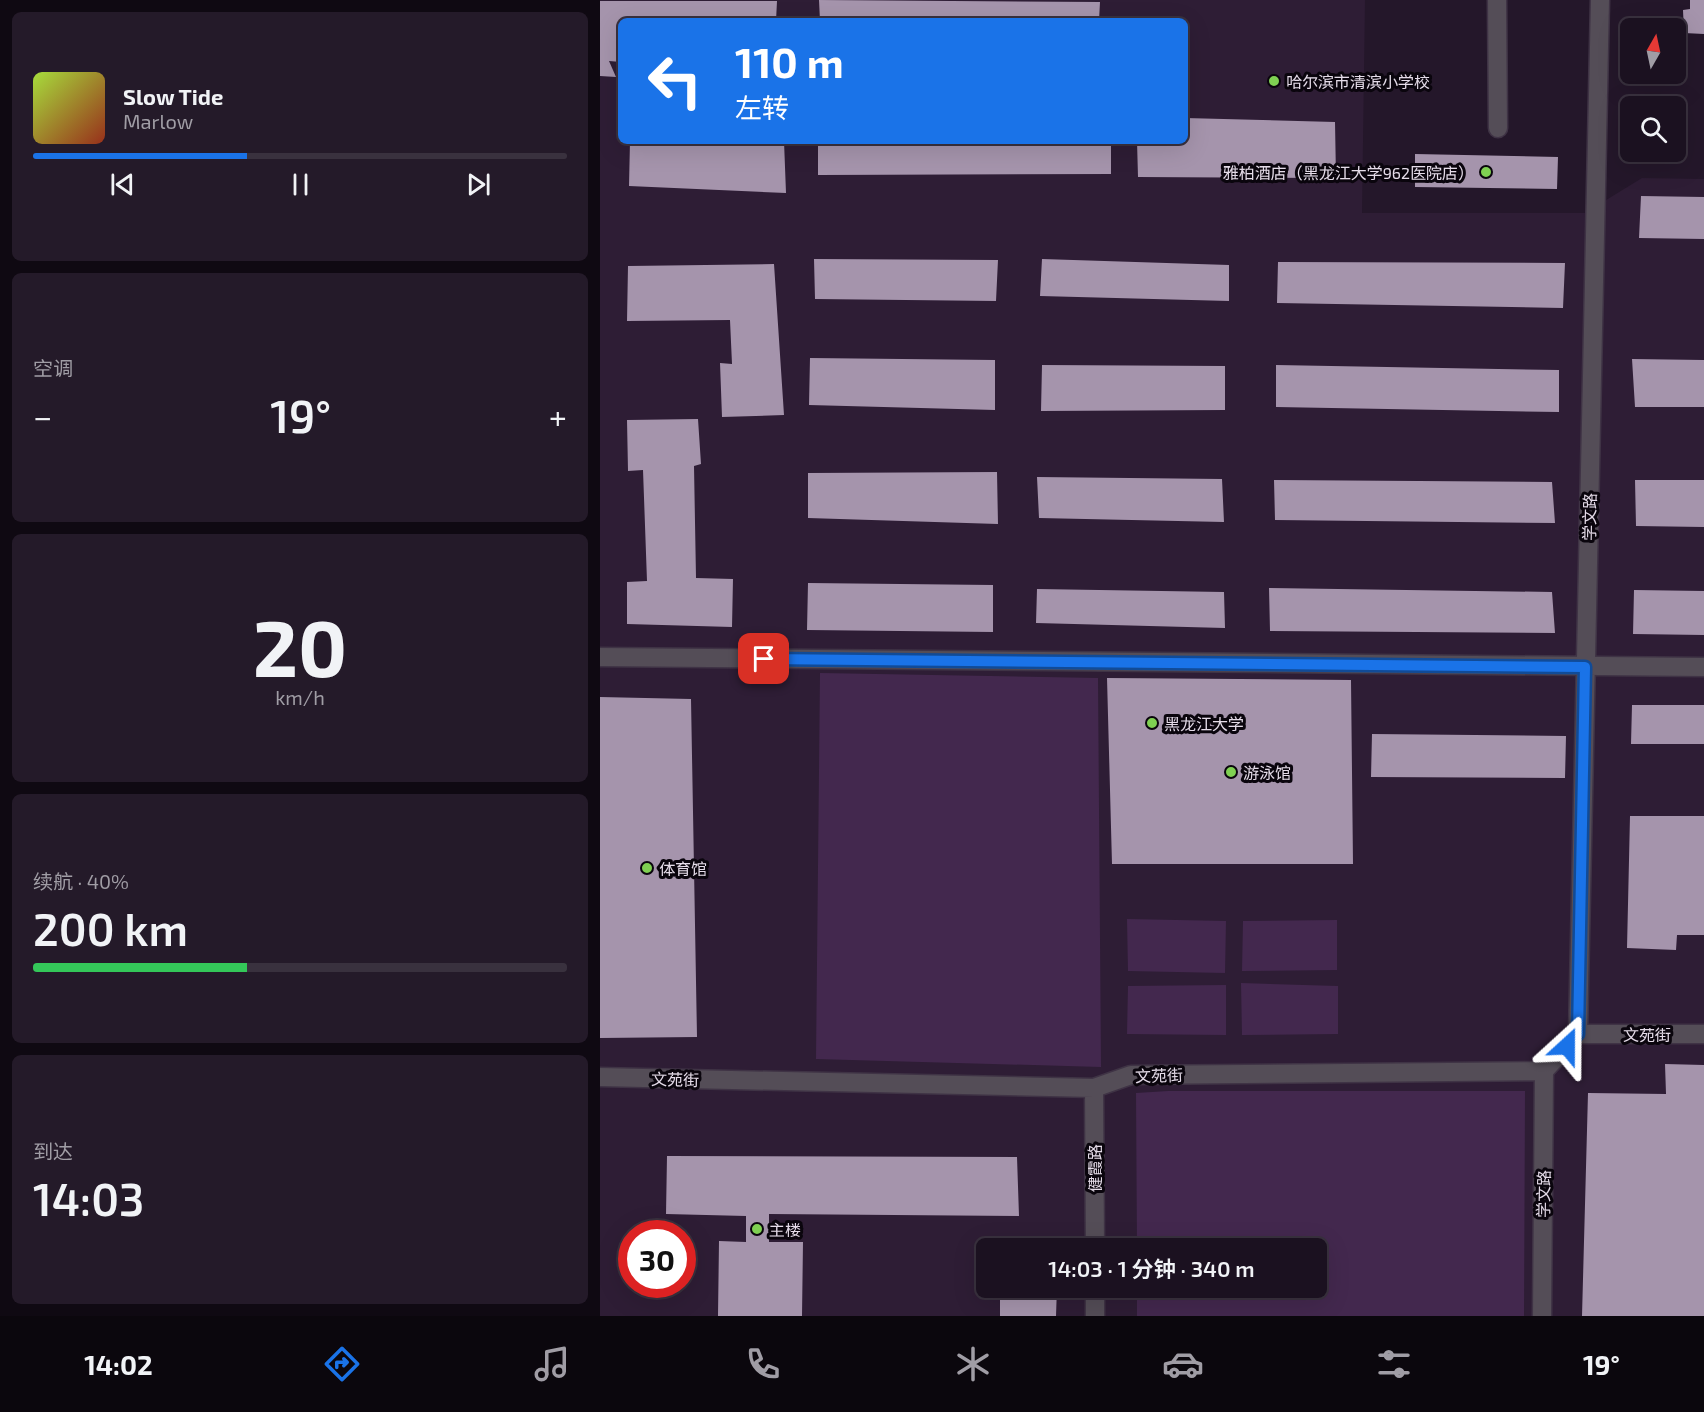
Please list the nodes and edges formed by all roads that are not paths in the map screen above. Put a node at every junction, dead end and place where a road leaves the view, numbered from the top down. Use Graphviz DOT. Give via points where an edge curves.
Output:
graph roads {
  1 [pos="1497,0"];
  2 [pos="1600,0"];
  3 [pos="1498,128"];
  4 [pos="600,657"];
  5 [pos="1585,667"];
  6 [pos="1704,667"];
  7 [pos="1578,1034"];
  8 [pos="1704,1034"];
  9 [pos="1544,1071"];
  10 [pos="600,1077"];
  11 [pos="1094,1088"];
  12 [pos="1095,1238"];
  13 [pos="1095,1298"];
  14 [pos="1095,1316"];
  15 [pos="1542,1316"];
  1 -- 3 [label="street"];
  2 -- 5 [label="street, 学文路"];
  4 -- 5 [label="street"];
  5 -- 6 [label="street"];
  5 -- 7 [label="street, 学文路"];
  7 -- 8 [label="street, 文苑街"];
  7 -- 9 [label="street"];
  9 -- 11 [label="street, 文苑街" via="1131,1075"];
  9 -- 15 [label="street, 学文路"];
  10 -- 11 [label="street, 文苑街"];
  11 -- 12 [label="street, 健霞路"];
  13 -- 14 [label="street"];
}
